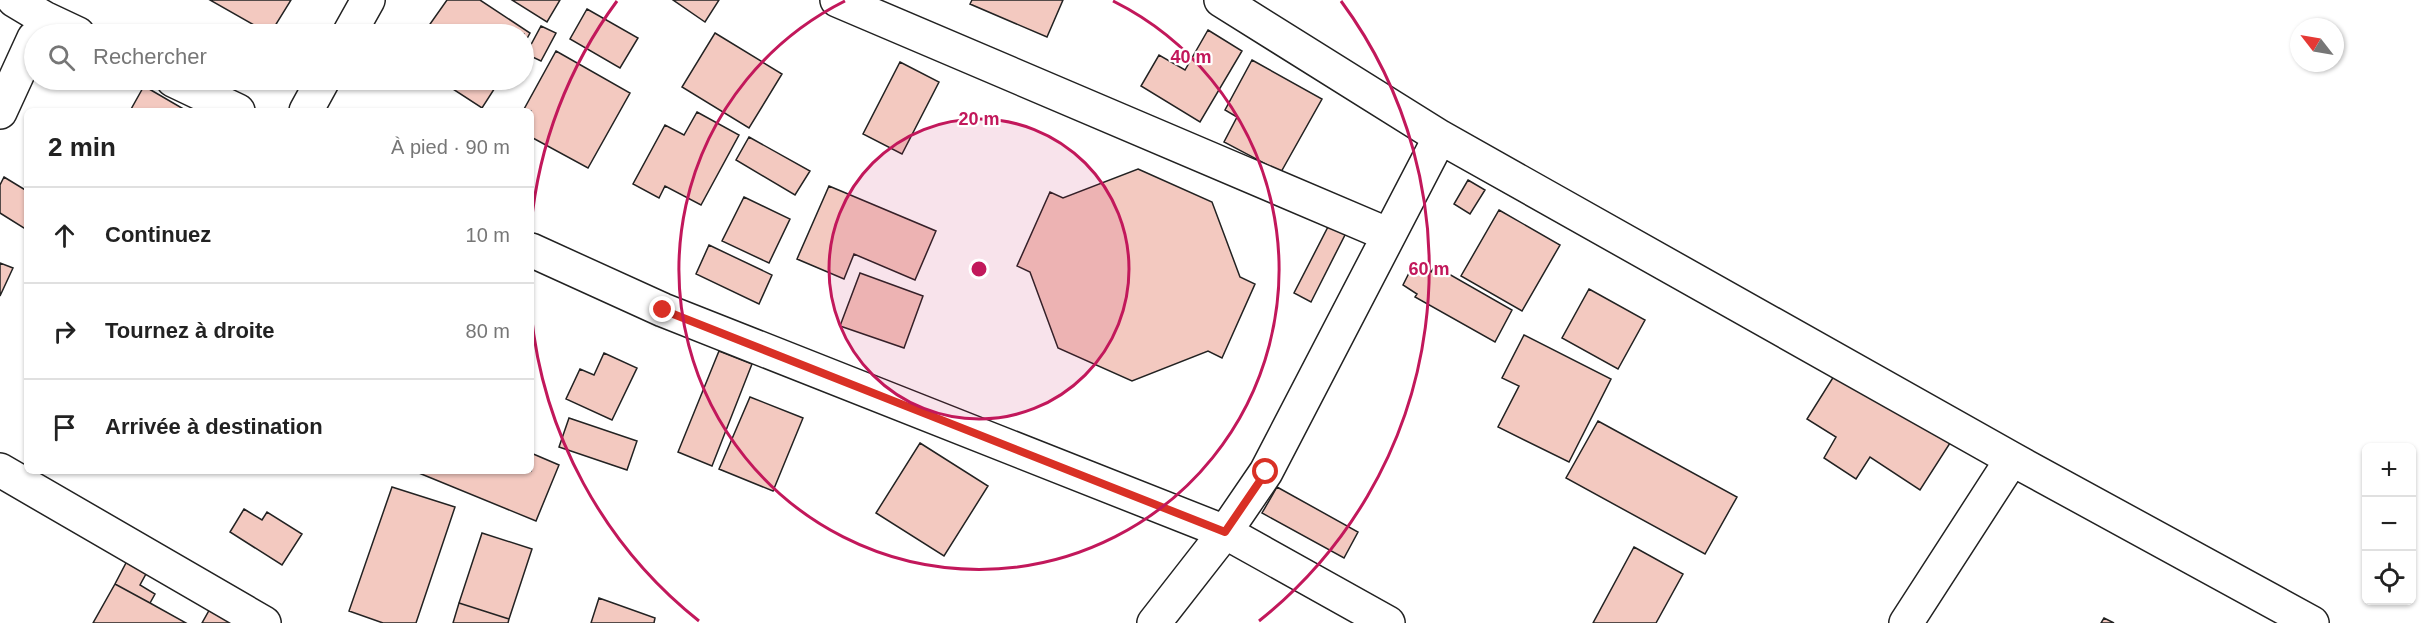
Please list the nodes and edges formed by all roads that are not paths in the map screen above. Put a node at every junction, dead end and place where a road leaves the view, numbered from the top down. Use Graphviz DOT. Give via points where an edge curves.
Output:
graph roads {
  1 [pos="14,0"];
  2 [pos="368,0"];
  3 [pos="837,0"];
  4 [pos="1221,0"];
  5 [pos="42,23"];
  6 [pos="355,24"];
  7 [pos="24,61"];
  8 [pos="193,90"];
  9 [pos="318,90"];
  10 [pos="232,108"];
  11 [pos="308,108"];
  12 [pos="0,112"];
  13 [pos="1440,137"];
  14 [pos="1389,235"];
  15 [pos="534,251"];
  16 [pos="2012,459"];
  17 [pos="0,470"];
  18 [pos="1225,532"];
  19 [pos="264,623"];
  20 [pos="1154,623"];
  21 [pos="1388,623"];
  22 [pos="1906,623"];
  23 [pos="2312,623"];
  1 -- 5 [label="street"];
  2 -- 6 [label="street"];
  3 -- 14 [label="street"];
  4 -- 13 [label="street"];
  7 -- 12 [label="street"];
  8 -- 10 [label="street"];
  9 -- 11 [label="street"];
  13 -- 14 [label="street"];
  13 -- 16 [label="street"];
  14 -- 18 [label="street" via="1266,472"];
  15 -- 18 [label="street" via="663,310"];
  16 -- 22 [label="street"];
  16 -- 23 [label="street"];
  17 -- 19 [label="street"];
  18 -- 20 [label="street"];
  18 -- 21 [label="street"];
}
